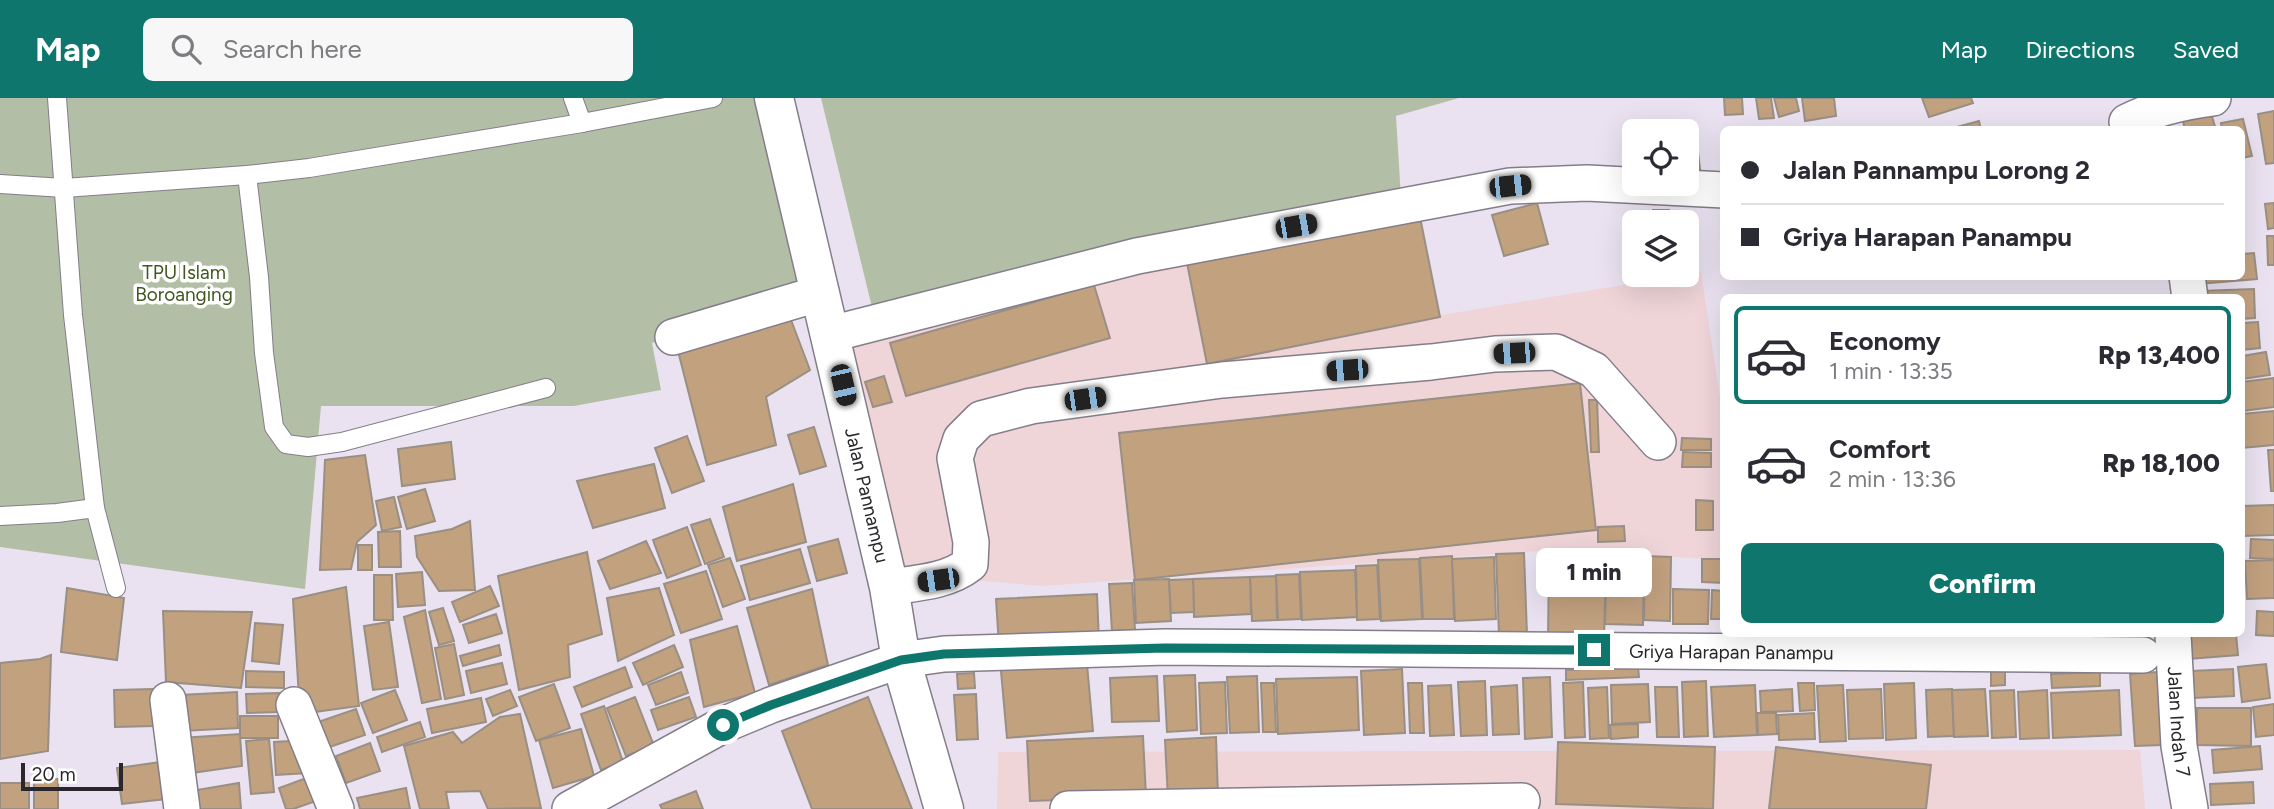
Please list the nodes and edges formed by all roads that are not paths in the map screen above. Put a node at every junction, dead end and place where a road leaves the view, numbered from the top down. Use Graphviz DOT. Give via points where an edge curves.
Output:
graph roads {
  1 [pos="57,98"];
  2 [pos="573,98"];
  3 [pos="712,98"];
  4 [pos="774,98"];
  5 [pos="2213,98"];
  6 [pos="2125,116"];
  7 [pos="582,123"];
  8 [pos="247,175"];
  9 [pos="0,184"];
  10 [pos="64,188"];
  11 [pos="1720,190"];
  12 [pos="821,293"];
  13 [pos="831,334"];
  14 [pos="673,337"];
  15 [pos="546,388"];
  16 [pos="1658,442"];
  17 [pos="95,508"];
  18 [pos="0,516"];
  19 [pos="889,587"];
  20 [pos="116,588"];
  21 [pos="2173,637"];
  22 [pos="2143,655"];
  23 [pos="901,660"];
  24 [pos="168,700"];
  25 [pos="294,705"];
  26 [pos="1522,801"];
  27 [pos="182,809"];
  28 [pos="336,809"];
  29 [pos="570,809"];
  30 [pos="944,809"];
  31 [pos="1068,809"];
  32 [pos="2190,809"];
  1 -- 10 [label="lane"];
  2 -- 7 [label="lane"];
  3 -- 7 [label="lane"];
  4 -- 12 [label="main road, Jalan Pannampu"];
  5 -- 6 [label="street"];
  7 -- 8 [label="lane"];
  8 -- 10 [label="lane"];
  8 -- 15 [label="lane" via="274,427 286,443 308,447 342,442"];
  9 -- 10 [label="lane"];
  10 -- 17 [label="lane"];
  11 -- 13 [label="street" via="1587,183 1510,186 1137,256"];
  12 -- 13 [label="main road, Jalan Pannampu"];
  12 -- 14 [label="street"];
  13 -- 19 [label="main road, Jalan Pannampu"];
  16 -- 19 [label="street" via="1594,370 1556,352 1222,380 1031,406 981,419 961,439 955,458 971,542 970,564 938,580"];
  17 -- 18 [label="lane"];
  17 -- 20 [label="lane"];
  19 -- 23 [label="main road, Jalan Pannampu"];
  21 -- 32 [label="street, Jalan Indah 7" via="2179,747"];
  22 -- 23 [label="street, Griya Harapan Panampu" via="1165,648 944,654"];
  23 -- 29 [label="street, Griya Harapan Panampu" via="723,725"];
  23 -- 30 [label="main road, Jalan Pannampu"];
  24 -- 27 [label="street"];
  25 -- 28 [label="street"];
  26 -- 31 [label="street"];
}
